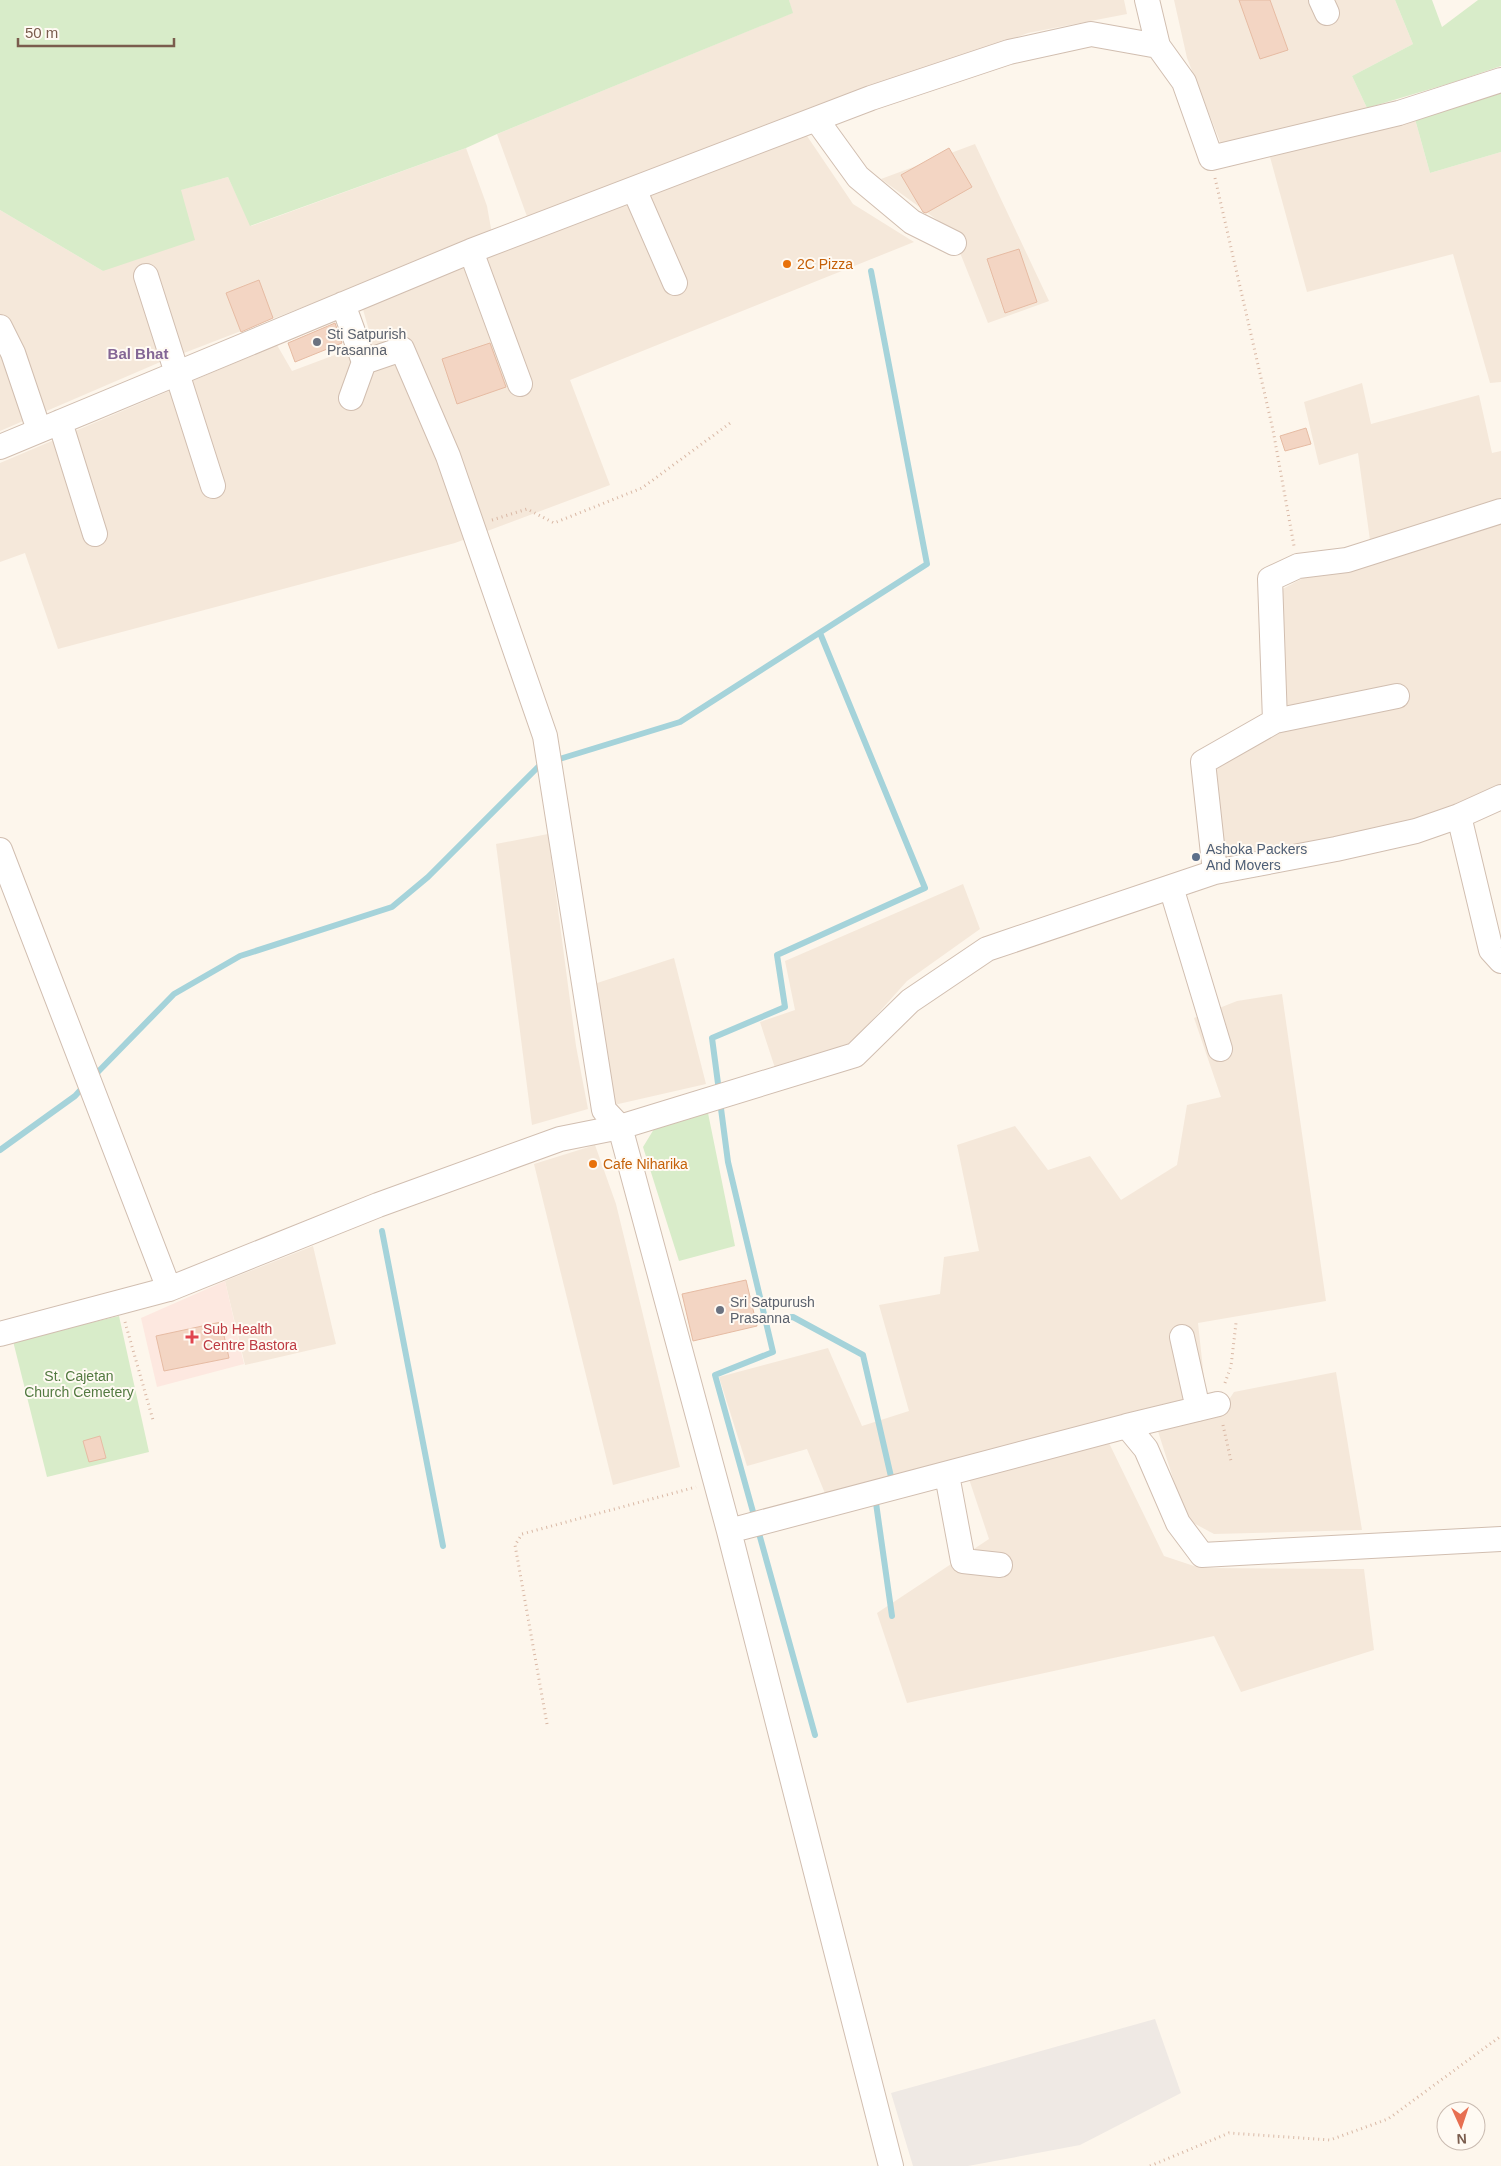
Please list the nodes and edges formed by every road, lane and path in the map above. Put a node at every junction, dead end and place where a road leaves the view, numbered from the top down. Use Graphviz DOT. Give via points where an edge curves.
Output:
graph roads {
  1 [pos="1147,0"];
  2 [pos="1158,46"];
  3 [pos="1501,80"];
  4 [pos="816,119"];
  5 [pos="1211,158"];
  6 [pos="634,189"];
  7 [pos="954,243"];
  8 [pos="470,251"];
  9 [pos="146,276"];
  10 [pos="674,283"];
  11 [pos="343,304"];
  12 [pos="0,327"];
  13 [pos="364,362"];
  14 [pos="178,373"];
  15 [pos="520,384"];
  16 [pos="351,398"];
  17 [pos="734,421"];
  18 [pos="49,426"];
  19 [pos="0,446"];
  20 [pos="213,486"];
  21 [pos="1501,511"];
  22 [pos="472,526"];
  23 [pos="95,534"];
  24 [pos="1298,566"];
  25 [pos="1397,696"];
  26 [pos="1276,721"];
  27 [pos="1501,797"];
  28 [pos="1459,816"];
  29 [pos="0,850"];
  30 [pos="1215,872"];
  31 [pos="1171,887"];
  32 [pos="1501,961"];
  33 [pos="1220,1049"];
  34 [pos="620,1127"];
  35 [pos="169,1289"];
  36 [pos="119,1303"];
  37 [pos="1236,1323"];
  38 [pos="0,1334"];
  39 [pos="1182,1337"];
  40 [pos="1208,1406"];
  41 [pos="153,1420"];
  42 [pos="1127,1426"];
  43 [pos="1231,1461"];
  44 [pos="947,1475"];
  45 [pos="716,1482"];
  46 [pos="729,1531"];
  47 [pos="1501,1538"];
  48 [pos="1000,1565"];
  49 [pos="547,1724"];
  50 [pos="1501,2036"];
  51 [pos="892,2166"];
  52 [pos="1150,2166"];
  1 -- 2 [label="street"];
  2 -- 4 [label="street" via="1091,34 1008,52"];
  2 -- 5 [label="street" via="1184,82"];
  3 -- 5 [label="street" via="1399,113"];
  4 -- 6 [label="street"];
  4 -- 7 [label="street" via="858,177 912,222"];
  5 -- 24 [label="path" via="1273,430"];
  6 -- 8 [label="street"];
  6 -- 10 [label="street"];
  8 -- 11 [label="street"];
  8 -- 15 [label="street"];
  9 -- 14 [label="street"];
  11 -- 13 [label="street"];
  11 -- 14 [label="street"];
  12 -- 18 [label="street"];
  13 -- 16 [label="street"];
  13 -- 22 [label="street" via="402,349 448,456"];
  14 -- 18 [label="street"];
  14 -- 20 [label="street"];
  17 -- 22 [label="path" via="642,488 554,523 528,509"];
  18 -- 19 [label="street"];
  18 -- 23 [label="street"];
  21 -- 24 [label="street" via="1347,560"];
  22 -- 34 [label="street" via="545,736 604,1110"];
  24 -- 26 [label="street" via="1270,579"];
  25 -- 26 [label="street"];
  26 -- 30 [label="street" via="1203,762"];
  27 -- 28 [label="street"];
  28 -- 30 [label="street" via="1416,831"];
  28 -- 32 [label="street" via="1491,950"];
  29 -- 35 [label="street"];
  30 -- 31 [label="street"];
  31 -- 33 [label="street"];
  31 -- 34 [label="street" via="987,949 910,1001 855,1055"];
  34 -- 35 [label="street" via="560,1139 378,1205"];
  34 -- 45 [label="street"];
  35 -- 36 [label="street"];
  36 -- 38 [label="street"];
  36 -- 41 [label="path"];
  37 -- 40 [label="path" via="1231,1366"];
  39 -- 40 [label="street"];
  40 -- 42 [label="street"];
  40 -- 43 [label="path"];
  42 -- 44 [label="street"];
  42 -- 47 [label="street" via="1146,1449 1178,1523 1202,1555"];
  44 -- 46 [label="street"];
  44 -- 48 [label="street" via="963,1561"];
  45 -- 46 [label="street"];
  45 -- 49 [label="path" via="522,1534 515,1545"];
  46 -- 51 [label="street"];
  50 -- 52 [label="path" via="1388,2119 1330,2140 1228,2133"];
}
